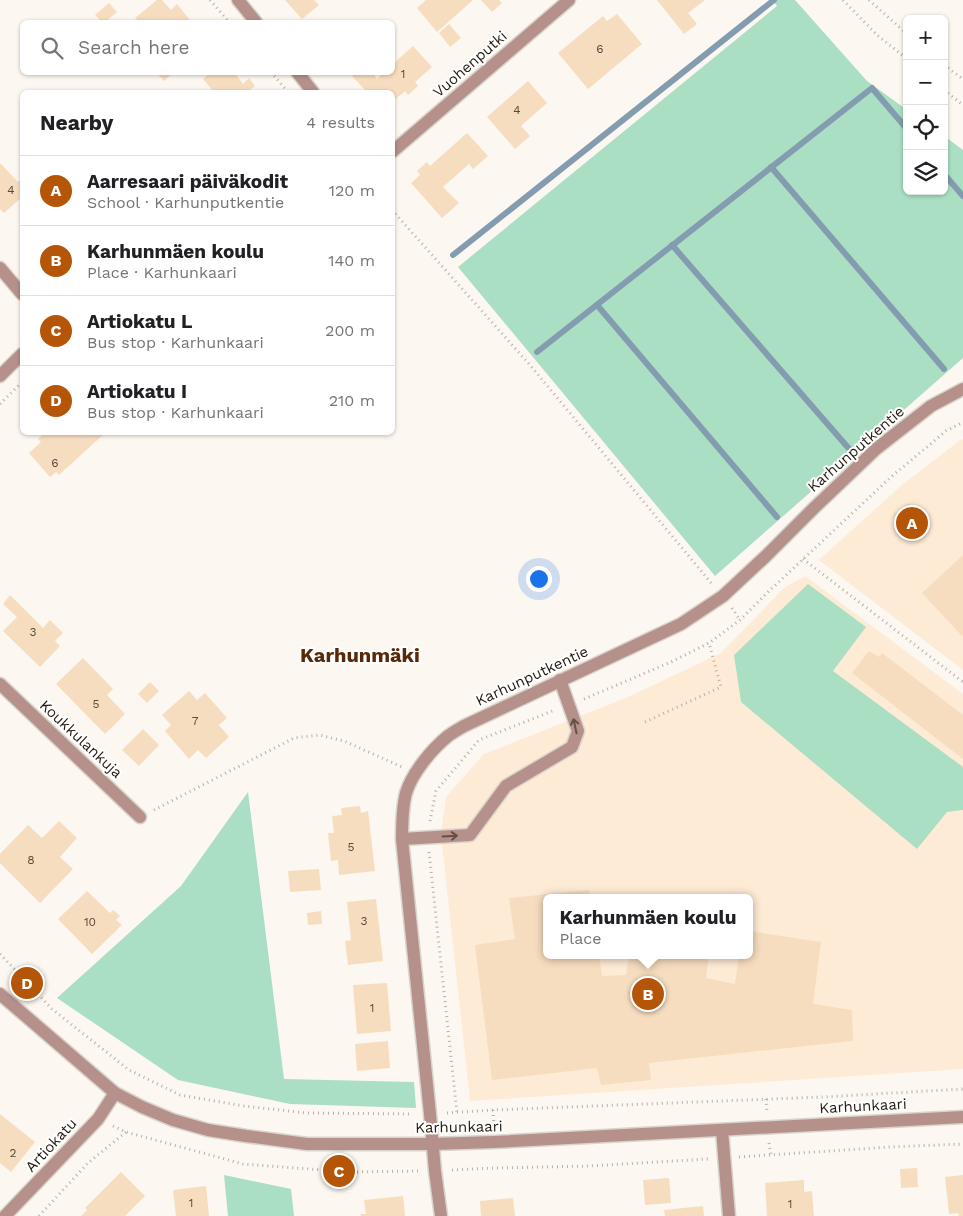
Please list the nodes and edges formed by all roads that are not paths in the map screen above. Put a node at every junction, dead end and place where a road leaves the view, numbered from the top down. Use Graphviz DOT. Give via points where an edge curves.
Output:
graph roads {
  1 [pos="238,0"];
  2 [pos="569,0"];
  3 [pos="254,20"];
  4 [pos="299,75"];
  5 [pos="311,90"];
  6 [pos="395,149"];
  7 [pos="0,268"];
  8 [pos="20,292"];
  9 [pos="20,356"];
  10 [pos="0,376"];
  11 [pos="963,389"];
  12 [pos="560,680"];
  13 [pos="0,684"];
  14 [pos="140,817"];
  15 [pos="402,839"];
  16 [pos="0,994"];
  17 [pos="116,1093"];
  18 [pos="963,1117"];
  19 [pos="722,1130"];
  20 [pos="433,1144"];
  21 [pos="5,1216"];
  22 [pos="440,1216"];
  23 [pos="729,1216"];
  1 -- 3 [label="street"];
  2 -- 6 [label="street, Vuohenputki"];
  4 -- 5 [label="street"];
  7 -- 8 [label="street"];
  9 -- 10 [label="street"];
  11 -- 12 [label="street, Karhunputkentie" via="931,406 876,449 723,596 681,624"];
  12 -- 15 [label="street, Karhunputkentie" via="464,726 433,750 407,791 402,814"];
  15 -- 12 [label="street, one-way" via="470,835 506,786 572,747 578,731"];
  13 -- 14 [label="street, Koukkulankuja"];
  15 -- 20 [label="street, Karhunputkentie"];
  16 -- 17 [label="street, Karhunkaari"];
  17 -- 20 [label="street, Karhunkaari" via="174,1120 208,1130 307,1144"];
  17 -- 21 [label="street, Artiokatu" via="98,1119"];
  18 -- 19 [label="street, Karhunkaari"];
  19 -- 20 [label="street, Karhunkaari"];
  19 -- 23 [label="street"];
  20 -- 22 [label="street, Karhunputkentie"];
}
